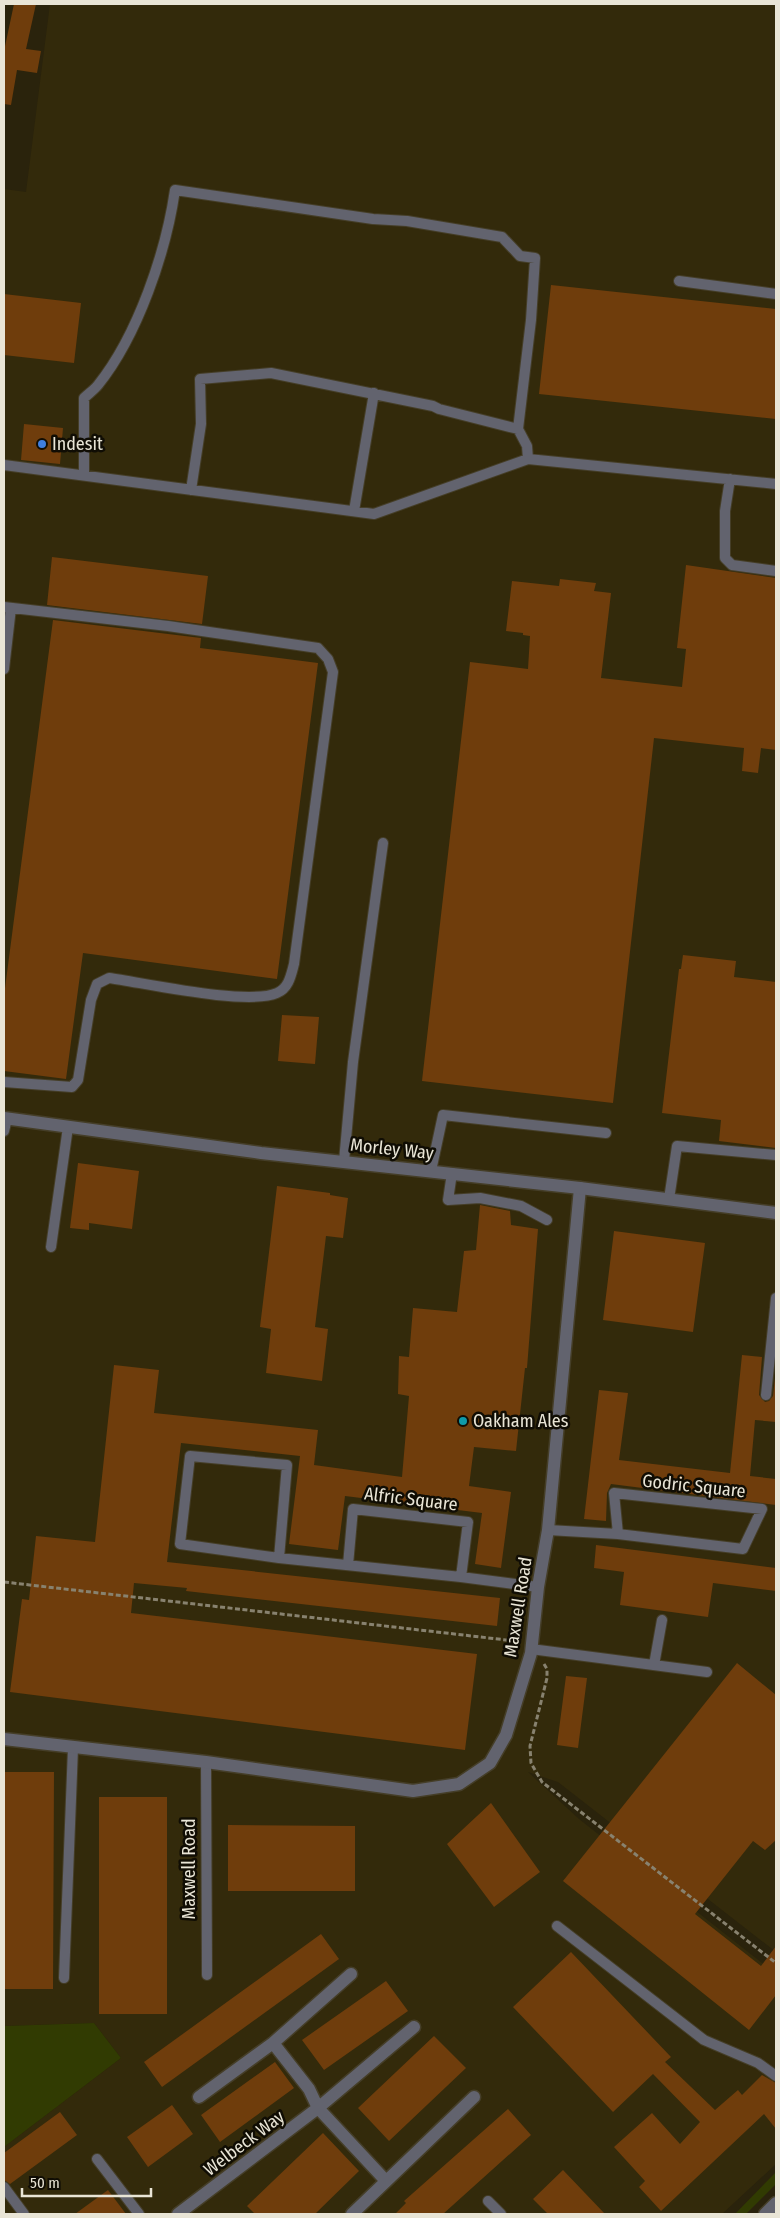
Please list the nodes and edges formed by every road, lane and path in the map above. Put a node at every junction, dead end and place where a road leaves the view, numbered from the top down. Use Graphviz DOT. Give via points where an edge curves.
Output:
graph roads {
  1 [pos="679,281"];
  2 [pos="776,294"];
  3 [pos="374,393"];
  4 [pos="518,429"];
  5 [pos="528,460"];
  6 [pos="4,465"];
  7 [pos="84,476"];
  8 [pos="730,479"];
  9 [pos="776,484"];
  10 [pos="191,490"];
  11 [pos="354,511"];
  12 [pos="776,571"];
  13 [pos="7,607"];
  14 [pos="4,670"];
  15 [pos="383,843"];
  16 [pos="4,1082"];
  17 [pos="5,1123"];
  18 [pos="68,1127"];
  19 [pos="606,1133"];
  20 [pos="776,1155"];
  21 [pos="344,1161"];
  22 [pos="430,1171"];
  23 [pos="452,1173"];
  24 [pos="580,1188"];
  25 [pos="669,1199"];
  26 [pos="776,1213"];
  27 [pos="547,1220"];
  28 [pos="51,1247"];
  29 [pos="776,1298"];
  30 [pos="766,1395"];
  31 [pos="548,1530"];
  32 [pos="618,1534"];
  33 [pos="279,1558"];
  34 [pos="348,1565"];
  35 [pos="461,1577"];
  36 [pos="4,1582"];
  37 [pos="538,1587"];
  38 [pos="662,1620"];
  39 [pos="515,1641"];
  40 [pos="531,1649"];
  41 [pos="541,1659"];
  42 [pos="654,1664"];
  43 [pos="707,1672"];
  44 [pos="4,1739"];
  45 [pos="73,1748"];
  46 [pos="206,1762"];
  47 [pos="557,1926"];
  48 [pos="776,1963"];
  49 [pos="351,1974"];
  50 [pos="207,1975"];
  51 [pos="64,1978"];
  52 [pos="414,2027"];
  53 [pos="273,2043"];
  54 [pos="776,2076"];
  55 [pos="199,2097"];
  56 [pos="474,2097"];
  57 [pos="318,2108"];
  58 [pos="97,2159"];
  59 [pos="386,2180"];
  60 [pos="4,2188"];
  61 [pos="488,2201"];
  62 [pos="776,2203"];
  63 [pos="196,2210"];
  64 [pos="24,2214"];
  65 [pos="139,2214"];
  66 [pos="178,2214"];
  67 [pos="352,2214"];
  68 [pos="501,2214"];
  69 [pos="765,2214"];
  1 -- 2 [label="lane"];
  3 -- 4 [label="lane"];
  3 -- 10 [label="lane" via="271,373 200,379 201,424"];
  3 -- 11 [label="lane"];
  4 -- 5 [label="lane" via="527,446"];
  4 -- 7 [label="lane" via="535,258 520,256 502,237 175,190 170,227 154,277 123,347 97,386 84,398"];
  5 -- 8 [label="lane"];
  5 -- 11 [label="lane" via="374,514"];
  6 -- 7 [label="lane"];
  7 -- 10 [label="lane"];
  8 -- 9 [label="lane"];
  8 -- 12 [label="lane" via="725,510 725,558 732,565"];
  10 -- 11 [label="lane"];
  13 -- 14 [label="lane"];
  13 -- 16 [label="lane" via="318,648 328,659 333,672 294,964 288,985 278,993 246,999 108,978 97,984 91,1000 78,1080 72,1087"];
  15 -- 21 [label="lane" via="353,1062"];
  17 -- 18 [label="street, Morley Way"];
  18 -- 21 [label="street, Morley Way"];
  18 -- 28 [label="lane"];
  19 -- 22 [label="lane" via="443,1115"];
  20 -- 25 [label="lane" via="677,1146"];
  21 -- 22 [label="street, Morley Way"];
  22 -- 23 [label="street, Morley Way"];
  23 -- 24 [label="street, Morley Way"];
  23 -- 27 [label="lane" via="448,1200 480,1198 521,1206"];
  24 -- 25 [label="street, Morley Way"];
  24 -- 31 [label="street, Maxwell Road"];
  25 -- 26 [label="street, Morley Way"];
  29 -- 30 [label="lane"];
  31 -- 32 [label="lane, Godric Square"];
  31 -- 37 [label="street, Maxwell Road"];
  32 -- 32 [label="lane, Godric Square" via="614,1493 762,1509 743,1549"];
  33 -- 33 [label="lane" via="180,1544 190,1456 287,1465"];
  33 -- 34 [label="lane"];
  34 -- 35 [label="lane"];
  34 -- 35 [label="lane, Alfric Square" via="353,1509 468,1522"];
  35 -- 37 [label="lane"];
  36 -- 39 [label="path"];
  37 -- 40 [label="street, Maxwell Road"];
  38 -- 42 [label="lane"];
  40 -- 42 [label="lane"];
  40 -- 46 [label="street, Maxwell Road" via="506,1735 490,1763 459,1784 413,1790"];
  41 -- 48 [label="path" via="547,1669 547,1678 530,1746 531,1763 542,1782"];
  42 -- 43 [label="lane"];
  44 -- 45 [label="street, Maxwell Road"];
  45 -- 46 [label="street, Maxwell Road"];
  45 -- 51 [label="lane"];
  46 -- 50 [label="lane, Maxwell Road"];
  47 -- 54 [label="lane" via="704,2040 758,2063"];
  49 -- 53 [label="street"];
  52 -- 57 [label="street, Welbeck Way"];
  53 -- 55 [label="street"];
  53 -- 57 [label="street" via="309,2089"];
  56 -- 59 [label="street"];
  57 -- 59 [label="street"];
  57 -- 63 [label="street, Welbeck Way"];
  58 -- 65 [label="lane"];
  59 -- 67 [label="street"];
  60 -- 64 [label="lane"];
  61 -- 68 [label="lane"];
  62 -- 69 [label="street"];
  63 -- 66 [label="street, Welbeck Way"];
}
